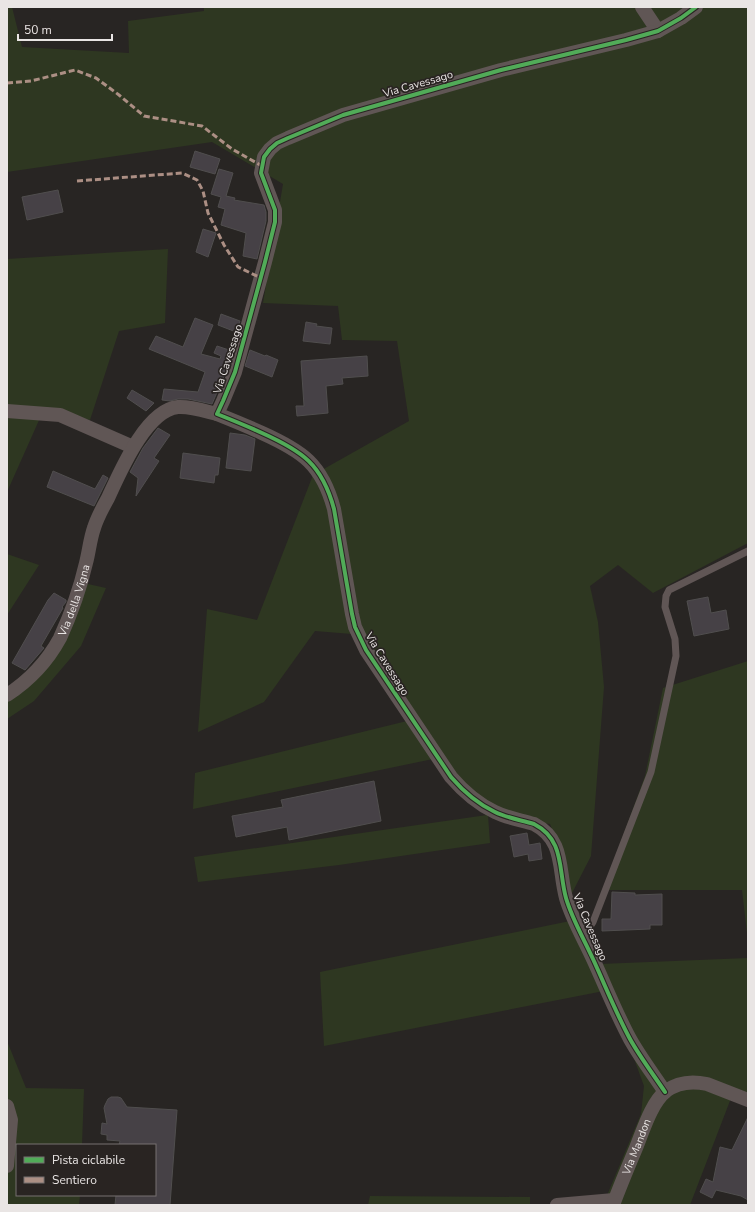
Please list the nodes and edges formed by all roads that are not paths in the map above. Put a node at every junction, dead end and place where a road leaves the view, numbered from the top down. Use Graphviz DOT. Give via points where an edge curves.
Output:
graph roads {
  1 [pos="642,7"];
  2 [pos="696,7"];
  3 [pos="658,31"];
  4 [pos="7,411"];
  5 [pos="217,414"];
  6 [pos="133,447"];
  7 [pos="748,551"];
  8 [pos="7,695"];
  9 [pos="583,937"];
  10 [pos="665,1092"];
  11 [pos="748,1100"];
  12 [pos="7,1106"];
  13 [pos="7,1166"];
  14 [pos="613,1203"];
  15 [pos="557,1205"];
  1 -- 3 [label="street"];
  2 -- 3 [label="street, Via Cavessago"];
  3 -- 5 [label="street, Via Cavessago" via="501,70 343,116 288,138 270,149 264,157 261,173 275,210 275,222 235,372"];
  4 -- 6 [label="street" via="60,416"];
  5 -- 6 [label="street, Via della Vigna" via="178,407 165,412 145,429"];
  5 -- 9 [label="street, Via Cavessago" via="278,440 299,452 321,475 334,509 353,620 366,650 459,786 494,812 534,824 550,836 558,850 566,898"];
  6 -- 8 [label="street, Via della Vigna" via="94,527 78,591 60,638 45,663"];
  7 -- 9 [label="lane, Via Cavessago" via="669,590 666,596 665,607 675,639 676,656 651,772 594,922"];
  9 -- 10 [label="street, Via Cavessago" via="630,1039"];
  10 -- 11 [label="street" via="679,1084 700,1083"];
  10 -- 14 [label="street, Via Mandon" via="651,1112"];
  12 -- 13 [label="street" via="11,1120"];
  14 -- 15 [label="street"];
}
